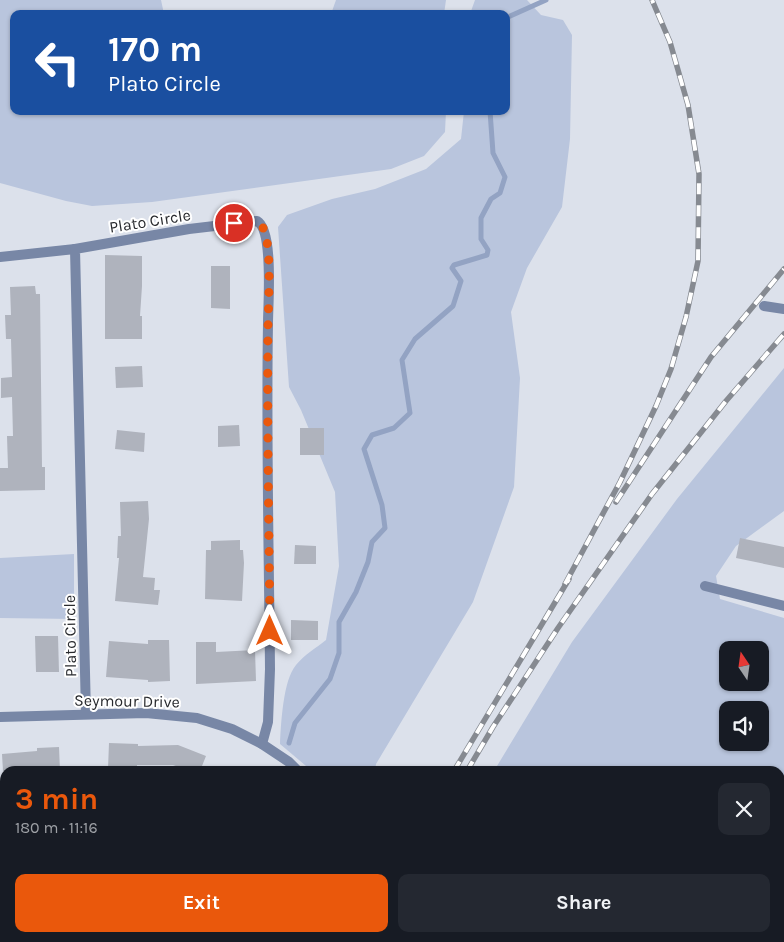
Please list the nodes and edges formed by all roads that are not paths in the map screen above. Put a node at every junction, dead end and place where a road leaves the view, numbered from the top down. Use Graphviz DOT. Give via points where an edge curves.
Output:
graph roads {
  1 [pos="76,249"];
  2 [pos="0,257"];
  3 [pos="764,306"];
  4 [pos="784,309"];
  5 [pos="705,586"];
  6 [pos="784,606"];
  7 [pos="86,714"];
  8 [pos="0,717"];
  9 [pos="262,744"];
  10 [pos="293,766"];
  1 -- 2 [label="street"];
  1 -- 7 [label="street, Plato Circle"];
  1 -- 9 [label="street, Plato Circle" via="250,221 262,223 269,267 270,669 268,722"];
  3 -- 4 [label="street"];
  5 -- 6 [label="street"];
  7 -- 8 [label="street, Seymour Drive"];
  7 -- 9 [label="street, Seymour Drive" via="146,713 197,718 232,729"];
  9 -- 10 [label="street, Seymour Drive"];
}
